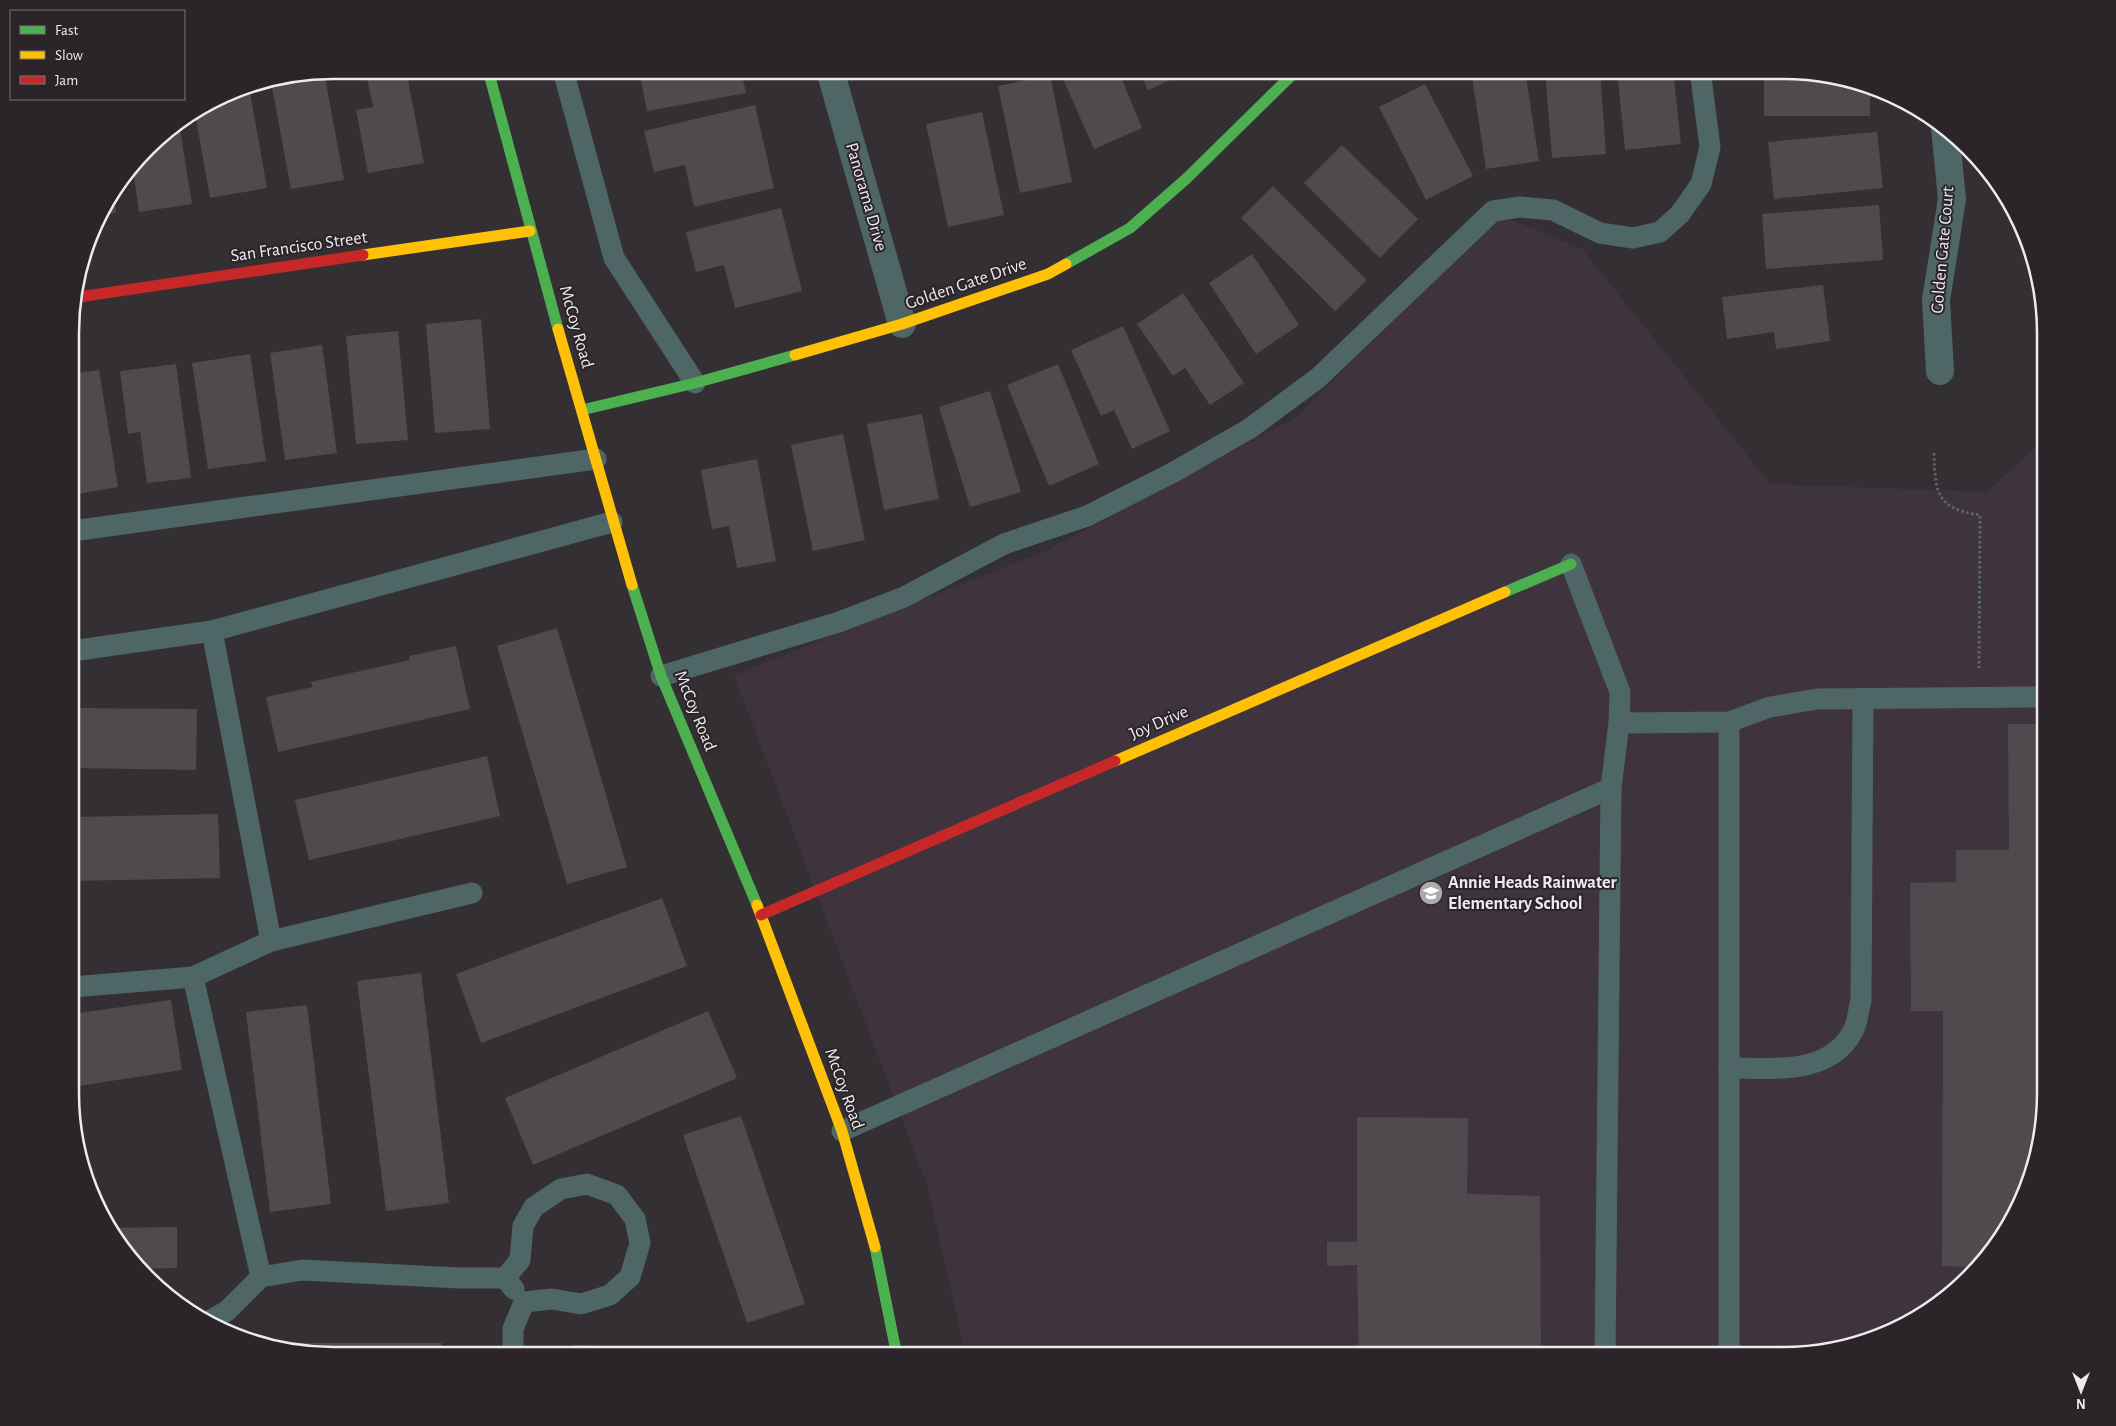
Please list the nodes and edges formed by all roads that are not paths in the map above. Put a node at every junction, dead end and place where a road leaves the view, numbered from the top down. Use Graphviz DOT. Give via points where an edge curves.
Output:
graph roads {
  1 [pos="490,79"];
  2 [pos="565,79"];
  3 [pos="833,79"];
  4 [pos="1288,79"];
  5 [pos="1701,79"];
  6 [pos="1946,138"];
  7 [pos="530,231"];
  8 [pos="81,297"];
  9 [pos="902,324"];
  10 [pos="1940,371"];
  11 [pos="695,383"];
  12 [pos="582,410"];
  13 [pos="596,460"];
  14 [pos="612,522"];
  15 [pos="79,530"];
  16 [pos="1571,564"];
  17 [pos="212,631"];
  18 [pos="79,650"];
  19 [pos="660,676"];
  20 [pos="2037,697"];
  21 [pos="1863,699"];
  22 [pos="1729,722"];
  23 [pos="1619,723"];
  24 [pos="1611,788"];
  25 [pos="472,893"];
  26 [pos="761,915"];
  27 [pos="272,941"];
  28 [pos="193,976"];
  29 [pos="79,985"];
  30 [pos="1729,1068"];
  31 [pos="842,1131"];
  32 [pos="261,1277"];
  33 [pos="505,1278"];
  34 [pos="524,1302"];
  35 [pos="215,1318"];
  36 [pos="513,1347"];
  37 [pos="895,1347"];
  38 [pos="1605,1347"];
  39 [pos="1729,1347"];
  1 -- 7 [label="street, McCoy Road"];
  2 -- 11 [label="lane" via="614,258"];
  3 -- 9 [label="street, Panorama Drive"];
  4 -- 9 [label="street, Golden Gate Drive" via="1186,179 1130,228 1048,274"];
  5 -- 19 [label="lane" via="1710,148 1701,184 1680,214 1660,232 1633,238 1600,233 1553,210 1520,207 1493,211 1318,378 1249,429 1181,468 1087,516 1004,544 904,597 839,622"];
  6 -- 10 [label="street, Golden Gate Court" via="1952,199 1936,300"];
  7 -- 8 [label="street, San Francisco Street"];
  7 -- 12 [label="street, McCoy Road"];
  9 -- 11 [label="street, Golden Gate Drive"];
  11 -- 12 [label="street, Golden Gate Drive"];
  12 -- 13 [label="street, McCoy Road"];
  13 -- 14 [label="street, McCoy Road"];
  13 -- 15 [label="lane"];
  14 -- 17 [label="lane"];
  14 -- 19 [label="street, McCoy Road"];
  16 -- 23 [label="lane" via="1620,692"];
  16 -- 26 [label="street, Joy Drive"];
  17 -- 18 [label="lane"];
  17 -- 27 [label="lane"];
  19 -- 26 [label="street, McCoy Road"];
  20 -- 21 [label="lane"];
  21 -- 22 [label="lane" via="1817,699 1770,707"];
  21 -- 30 [label="lane" via="1861,1001 1853,1031 1833,1056 1794,1068"];
  22 -- 23 [label="lane"];
  22 -- 30 [label="lane"];
  23 -- 24 [label="lane"];
  24 -- 31 [label="lane"];
  24 -- 38 [label="lane"];
  25 -- 27 [label="lane"];
  26 -- 31 [label="street, McCoy Road"];
  27 -- 28 [label="lane"];
  28 -- 29 [label="lane"];
  28 -- 32 [label="lane"];
  30 -- 39 [label="lane"];
  31 -- 37 [label="street, McCoy Road" via="876,1250"];
  32 -- 33 [label="lane" via="302,1270"];
  32 -- 35 [label="lane" via="227,1311"];
  33 -- 34 [label="lane"];
  33 -- 34 [label="lane" via="520,1260 523,1226 534,1207 561,1188 587,1184 617,1196 635,1219 640,1243 630,1277 610,1295 581,1304 552,1299"];
  34 -- 36 [label="lane" via="513,1330"];
}
